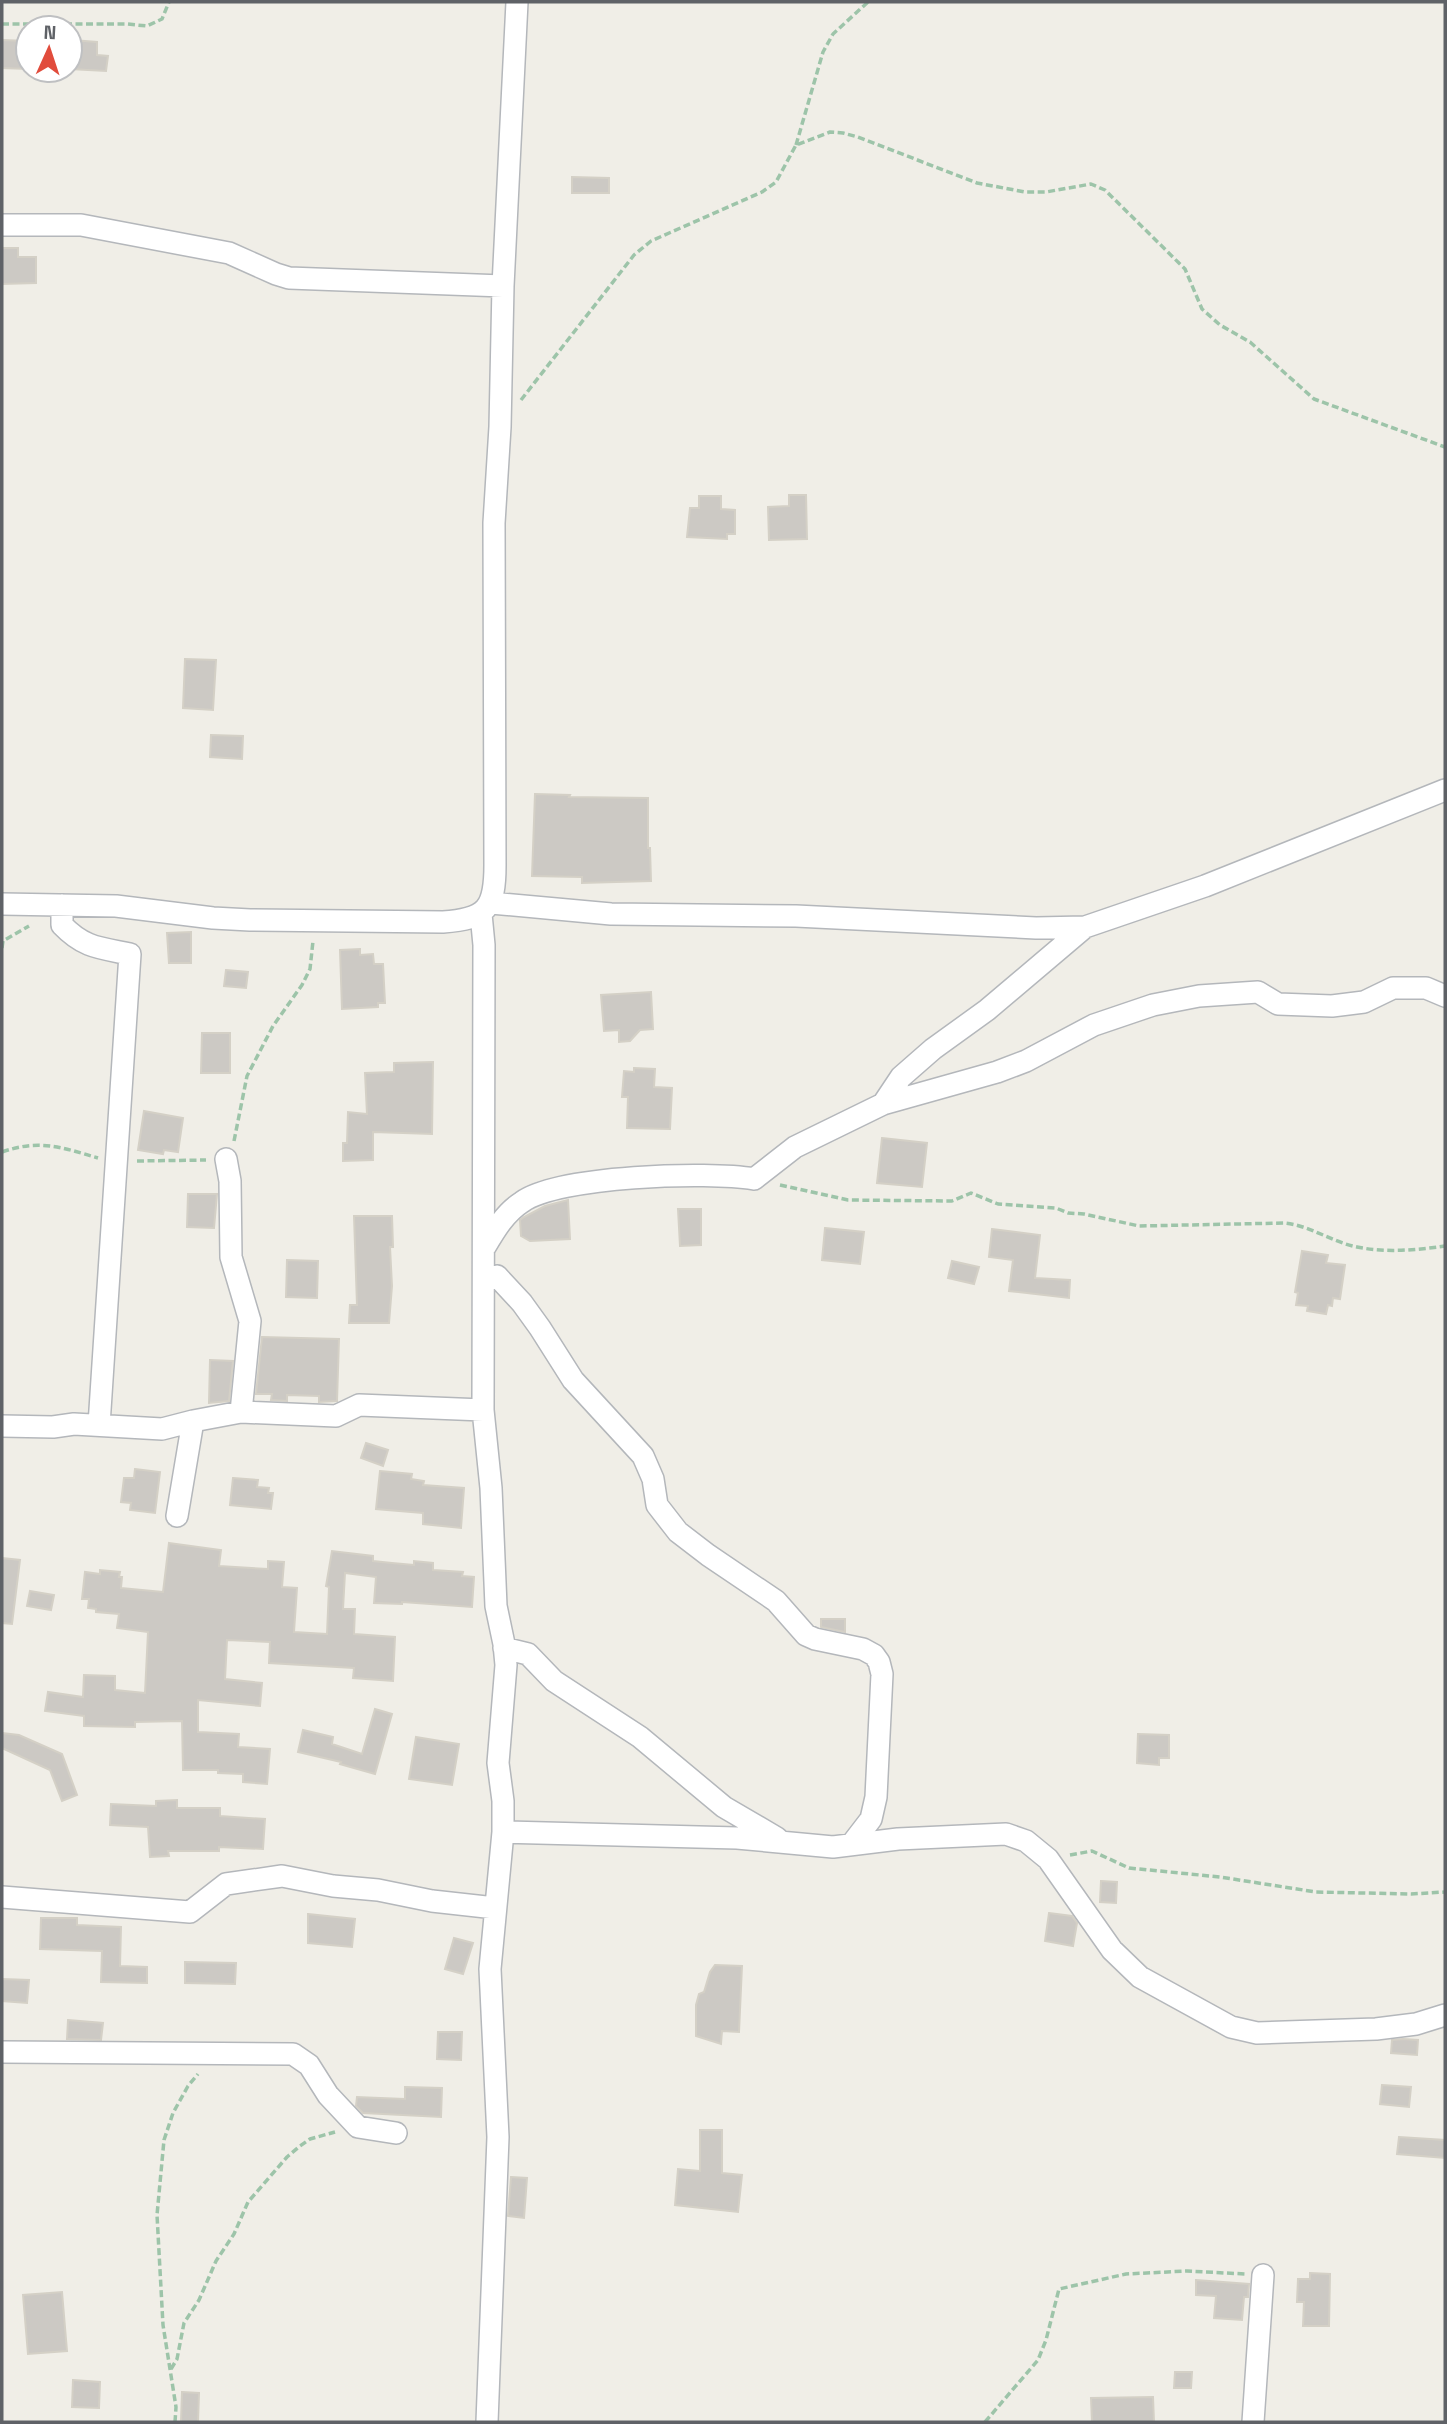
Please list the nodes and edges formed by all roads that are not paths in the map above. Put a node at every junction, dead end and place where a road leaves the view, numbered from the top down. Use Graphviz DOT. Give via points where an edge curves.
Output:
graph roads {
  1 [pos="517,2"];
  2 [pos="2,225"];
  3 [pos="503,286"];
  4 [pos="1445,790"];
  5 [pos="2,904"];
  6 [pos="486,909"];
  7 [pos="62,915"];
  8 [pos="1085,927"];
  9 [pos="1445,996"];
  10 [pos="883,1104"];
  11 [pos="226,1159"];
  12 [pos="485,1247"];
  13 [pos="497,1276"];
  14 [pos="483,1410"];
  15 [pos="242,1412"];
  16 [pos="193,1421"];
  17 [pos="99,1425"];
  18 [pos="2,1426"];
  19 [pos="177,1516"];
  20 [pos="504,1648"];
  21 [pos="503,1832"];
  22 [pos="785,1843"];
  23 [pos="850,1845"];
  24 [pos="2,1896"];
  25 [pos="495,1908"];
  26 [pos="1445,2015"];
  27 [pos="2,2052"];
  28 [pos="396,2133"];
  29 [pos="1263,2275"];
  30 [pos="487,2422"];
  31 [pos="1253,2422"];
  1 -- 3 [label="street"];
  2 -- 3 [label="street" via="81,225 229,253 289,278"];
  3 -- 6 [label="street" via="494,523 495,889"];
  4 -- 8 [label="street" via="1205,886"];
  5 -- 7 [label="street"];
  6 -- 7 [label="street" via="466,920 443,922 213,918 116,906"];
  6 -- 8 [label="street"];
  6 -- 12 [label="street"];
  7 -- 17 [label="street" via="76,940 130,954"];
  8 -- 10 [label="street" via="901,1077"];
  9 -- 10 [label="street" via="1426,988 1394,988 1364,1002 1332,1006 1278,1004 1258,992 1187,999 1094,1025 997,1072"];
  10 -- 12 [label="street" via="794,1147 754,1179 627,1178 536,1194 502,1219"];
  11 -- 15 [label="street" via="231,1257 250,1321"];
  12 -- 14 [label="street"];
  13 -- 23 [label="street" via="528,1311 573,1380 643,1456 657,1505 678,1532 776,1601 806,1635 863,1648 879,1662 876,1797 871,1819"];
  14 -- 15 [label="street" via="359,1405 336,1416"];
  14 -- 20 [label="street" via="493,1573"];
  15 -- 16 [label="street"];
  16 -- 17 [label="street" via="162,1429"];
  16 -- 19 [label="street"];
  17 -- 18 [label="street"];
  20 -- 21 [label="street" via="498,1763"];
  20 -- 22 [label="street" via="528,1654 554,1681 640,1737 724,1807"];
  21 -- 22 [label="street"];
  21 -- 25 [label="street"];
  22 -- 23 [label="street"];
  23 -- 26 [label="street" via="1006,1835 1026,1841 1048,1859 1112,1950 1140,1977 1231,2027 1257,2033 1376,2029"];
  24 -- 25 [label="street" via="190,1912 226,1884 282,1876"];
  25 -- 30 [label="street" via="489,1969 498,2137"];
  27 -- 28 [label="street" via="293,2054 309,2064 328,2095 358,2127"];
  29 -- 31 [label="street"];
}
